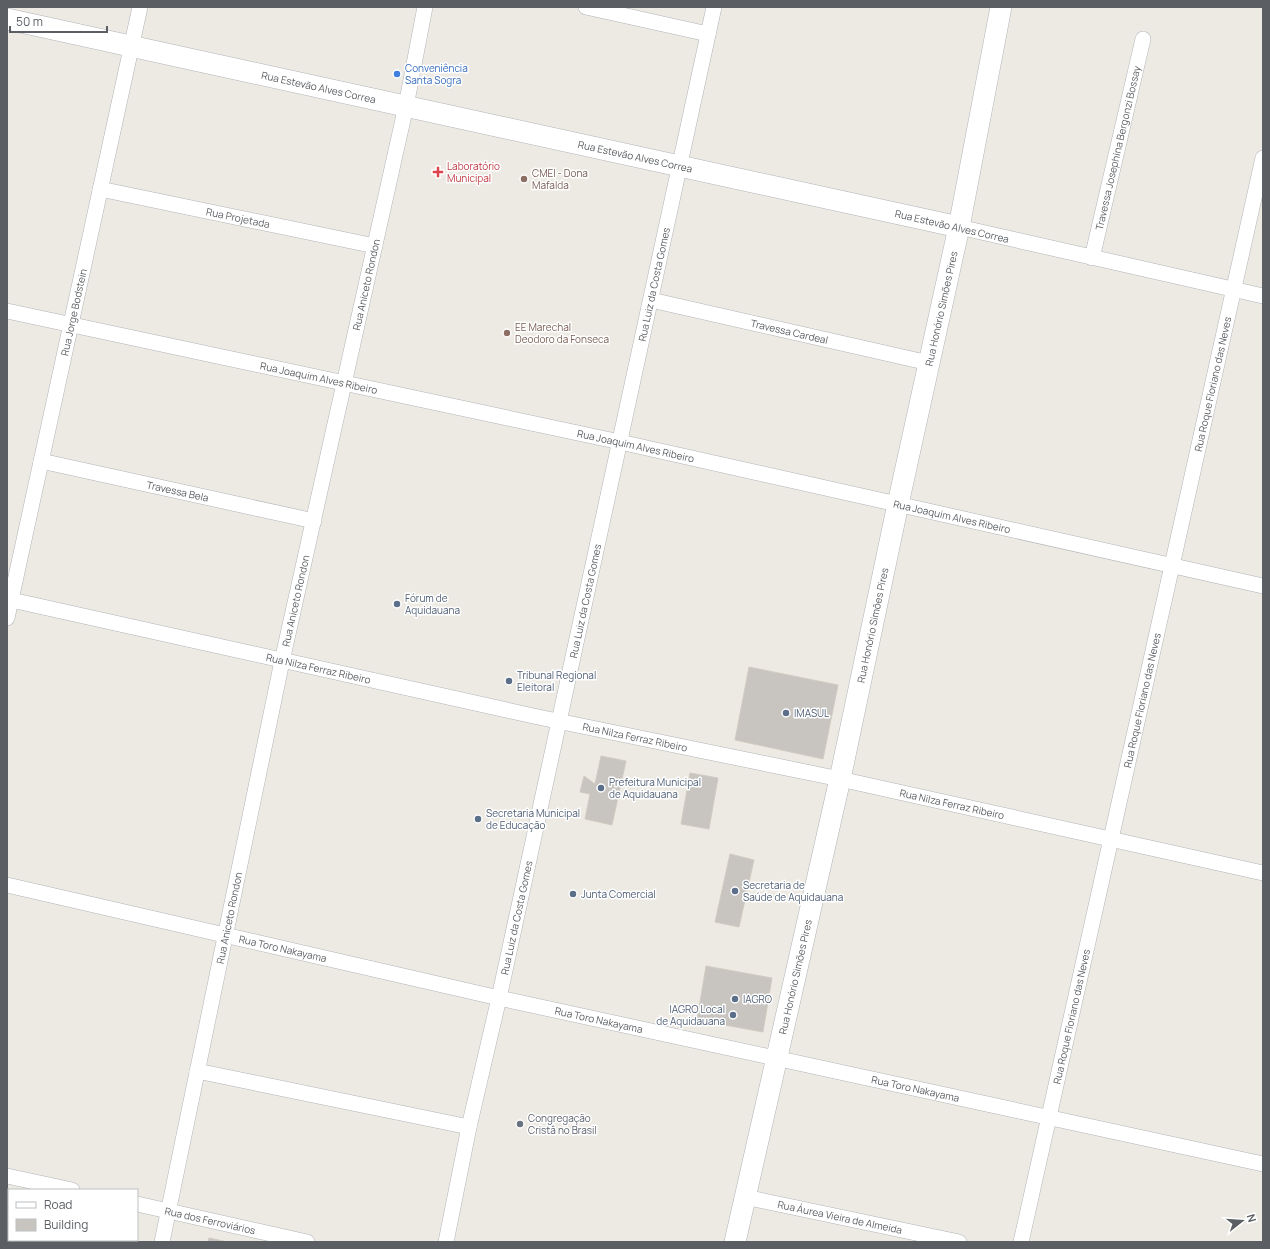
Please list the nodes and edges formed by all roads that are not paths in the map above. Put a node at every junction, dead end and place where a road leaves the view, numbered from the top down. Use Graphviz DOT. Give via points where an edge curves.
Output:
graph roads {
  1 [pos="140,7"];
  2 [pos="425,7"];
  3 [pos="586,7"];
  4 [pos="714,7"];
  5 [pos="1001,7"];
  6 [pos="7,19"];
  7 [pos="708,34"];
  8 [pos="1143,39"];
  9 [pos="131,46"];
  10 [pos="406,106"];
  11 [pos="1263,158"];
  12 [pos="680,166"];
  13 [pos="100,189"];
  14 [pos="958,228"];
  15 [pos="375,246"];
  16 [pos="1092,258"];
  17 [pos="1234,290"];
  18 [pos="1263,296"];
  19 [pos="651,300"];
  20 [pos="7,311"];
  21 [pos="71,324"];
  22 [pos="929,363"];
  23 [pos="344,383"];
  24 [pos="620,442"];
  25 [pos="41,461"];
  26 [pos="898,504"];
  27 [pos="314,522"];
  28 [pos="1172,566"];
  29 [pos="1263,586"];
  30 [pos="9,600"];
  31 [pos="7,618"];
  32 [pos="282,661"];
  33 [pos="559,722"];
  34 [pos="840,779"];
  35 [pos="1111,840"];
  36 [pos="1263,873"];
  37 [pos="7,885"];
  38 [pos="225,934"];
  39 [pos="499,998"];
  40 [pos="777,1058"];
  41 [pos="197,1071"];
  42 [pos="1049,1117"];
  43 [pos="470,1127"];
  44 [pos="1263,1164"];
  45 [pos="7,1176"];
  46 [pos="67,1189"];
  47 [pos="745,1197"];
  48 [pos="138,1204"];
  49 [pos="168,1211"];
  50 [pos="162,1242"];
  51 [pos="307,1242"];
  52 [pos="446,1242"];
  53 [pos="735,1242"];
  54 [pos="959,1242"];
  55 [pos="1021,1242"];
  1 -- 9 [label="street, Rua Jorge Bodstein"];
  2 -- 10 [label="street, Rua Aniceto Rondon"];
  3 -- 7 [label="street"];
  4 -- 7 [label="street, Rua Luiz da Costa Gomes"];
  5 -- 14 [label="main road, Rua Honório Simões Pires"];
  6 -- 9 [label="main road, Rua Estevão Alves Correa"];
  7 -- 12 [label="street, Rua Luiz da Costa Gomes"];
  8 -- 16 [label="street, Travessa Josephina Bergonzi Bossay"];
  9 -- 10 [label="main road, Rua Estevão Alves Correa"];
  9 -- 13 [label="street, Rua Jorge Bodstein"];
  10 -- 12 [label="main road, Rua Estevão Alves Correa"];
  10 -- 15 [label="street, Rua Aniceto Rondon"];
  11 -- 17 [label="street, Rua Roque Floriano das Neves"];
  12 -- 14 [label="main road, Rua Estevão Alves Correa"];
  12 -- 19 [label="street, Rua Luiz da Costa Gomes"];
  13 -- 15 [label="street, Rua Projetada"];
  13 -- 21 [label="street, Rua Jorge Bodstein"];
  14 -- 16 [label="street, Rua Estevão Alves Correa"];
  14 -- 22 [label="main road, Rua Honório Simões Pires"];
  15 -- 23 [label="street, Rua Aniceto Rondon"];
  16 -- 17 [label="street, Rua Estevão Alves Correa"];
  17 -- 18 [label="street, Rua Estevão Alves Correa"];
  17 -- 28 [label="street, Rua Roque Floriano das Neves"];
  19 -- 22 [label="street, Travessa Cardeal"];
  19 -- 24 [label="street, Rua Luiz da Costa Gomes"];
  20 -- 21 [label="street, Rua Joaquim Alves Ribeiro"];
  21 -- 23 [label="street, Rua Joaquim Alves Ribeiro"];
  21 -- 25 [label="street, Rua Jorge Bodstein"];
  22 -- 26 [label="main road, Rua Honório Simões Pires"];
  23 -- 24 [label="street, Rua Joaquim Alves Ribeiro"];
  23 -- 27 [label="street, Rua Aniceto Rondon"];
  24 -- 26 [label="street, Rua Joaquim Alves Ribeiro"];
  24 -- 33 [label="street, Rua Luiz da Costa Gomes"];
  25 -- 27 [label="street, Travessa Bela"];
  25 -- 30 [label="street, Rua Jorge Bodstein"];
  26 -- 28 [label="street, Rua Joaquim Alves Ribeiro"];
  26 -- 34 [label="main road, Rua Honório Simões Pires"];
  27 -- 32 [label="street, Rua Aniceto Rondon"];
  28 -- 29 [label="street, Rua Joaquim Alves Ribeiro"];
  28 -- 35 [label="street, Rua Roque Floriano das Neves"];
  30 -- 31 [label="street, Rua Jorge Bodstein"];
  30 -- 32 [label="street, Rua Nilza Ferraz Ribeiro"];
  32 -- 33 [label="street, Rua Nilza Ferraz Ribeiro"];
  32 -- 38 [label="street, Rua Aniceto Rondon"];
  33 -- 34 [label="street, Rua Nilza Ferraz Ribeiro"];
  33 -- 39 [label="street, Rua Luiz da Costa Gomes"];
  34 -- 35 [label="street, Rua Nilza Ferraz Ribeiro"];
  34 -- 40 [label="main road, Rua Honório Simões Pires"];
  35 -- 36 [label="street, Rua Nilza Ferraz Ribeiro"];
  35 -- 42 [label="street, Rua Roque Floriano das Neves"];
  37 -- 38 [label="street, Rua Toro Nakayama"];
  38 -- 39 [label="street, Rua Toro Nakayama"];
  38 -- 41 [label="street, Rua Aniceto Rondon"];
  39 -- 40 [label="street, Rua Toro Nakayama"];
  39 -- 43 [label="street, Rua Luiz da Costa Gomes"];
  40 -- 42 [label="street, Rua Toro Nakayama"];
  40 -- 47 [label="main road, Rua Honório Simões Pires"];
  41 -- 43 [label="street"];
  41 -- 49 [label="street, Rua Aniceto Rondon"];
  42 -- 44 [label="street, Rua Toro Nakayama"];
  42 -- 55 [label="street, Rua Roque Floriano das Neves"];
  43 -- 52 [label="street, Rua Luiz da Costa Gomes"];
  45 -- 46 [label="street"];
  47 -- 53 [label="main road, Rua Honório Simões Pires"];
  47 -- 54 [label="street, Rua Áurea Vieira de Almeida"];
  48 -- 49 [label="street, Rua dos Ferroviários"];
  49 -- 50 [label="street, Rua Aniceto Rondon"];
  49 -- 51 [label="street, Rua dos Ferroviários"];
}
